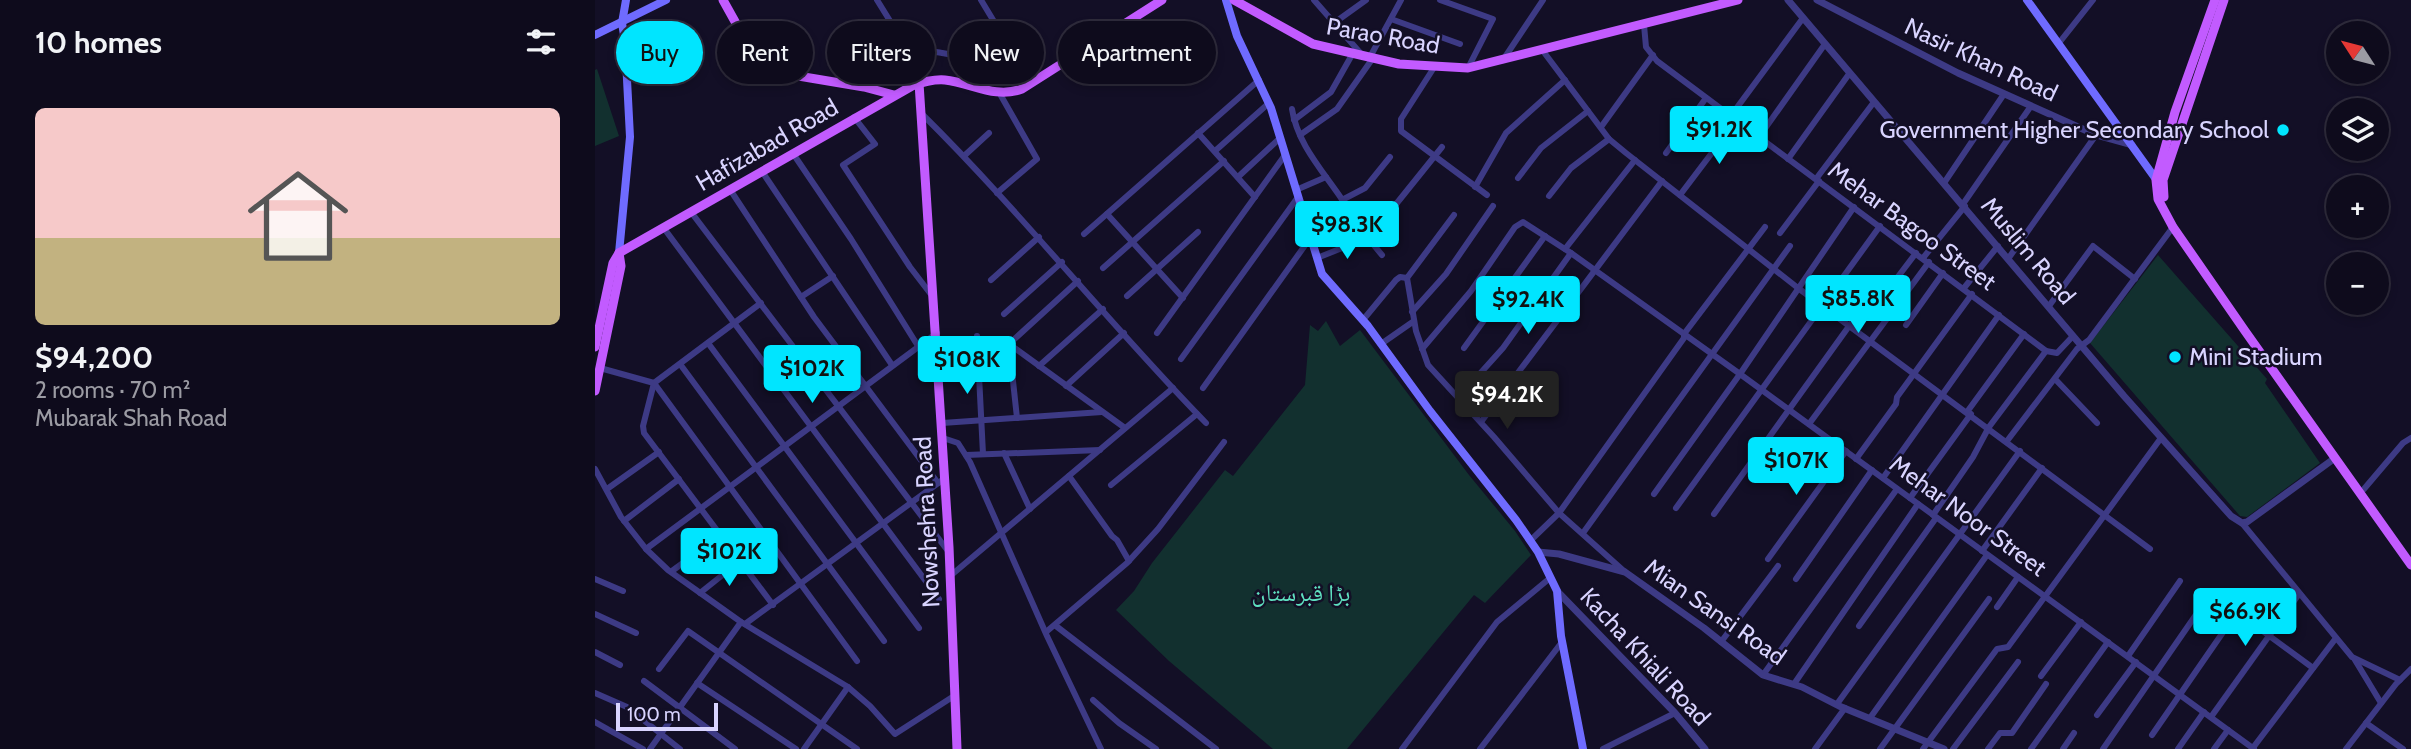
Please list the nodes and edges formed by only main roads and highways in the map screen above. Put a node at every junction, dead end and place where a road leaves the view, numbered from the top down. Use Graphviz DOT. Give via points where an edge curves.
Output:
graph roads {
  1 [pos="626,0"];
  2 [pos="666,0"];
  3 [pos="723,0"];
  4 [pos="1161,0"];
  5 [pos="1226,0"];
  6 [pos="1234,0"];
  7 [pos="1738,0"];
  8 [pos="2027,0"];
  9 [pos="2215,0"];
  10 [pos="2224,0"];
  11 [pos="622,21"];
  12 [pos="626,21"];
  13 [pos="616,26"];
  14 [pos="595,35"];
  15 [pos="935,80"];
  16 [pos="627,84"];
  17 [pos="917,84"];
  18 [pos="919,84"];
  19 [pos="894,95"];
  20 [pos="2156,180"];
  21 [pos="2162,189"];
  22 [pos="619,253"];
  23 [pos="596,342"];
  24 [pos="595,391"];
  25 [pos="2411,555"];
  26 [pos="2411,565"];
  27 [pos="957,749"];
  28 [pos="1583,749"];
  1 -- 11 [label="main road"];
  2 -- 12 [label="main road"];
  3 -- 19 [label="main road" via="762,70"];
  4 -- 15 [label="main road, Hafizabad Road" via="1011,93"];
  5 -- 28 [label="main road" via="1237,36 1269,103 1322,274 1363,320 1530,541 1557,591"];
  6 -- 7 [label="main road, Parao Road" via="1313,44 1399,64 1468,68"];
  8 -- 20 [label="main road"];
  9 -- 20 [label="main road"];
  10 -- 21 [label="main road"];
  13 -- 14 [label="main road"];
  16 -- 22 [label="main road" via="630,137"];
  17 -- 19 [label="main road, Hafizabad Road"];
  18 -- 27 [label="main road, Nowshehra Road" via="937,332"];
  19 -- 22 [label="main road, Hafizabad Road"];
  20 -- 21 [label="main road"];
  20 -- 26 [label="main road" via="2158,199 2173,227"];
  21 -- 25 [label="main road" via="2177,224"];
  22 -- 23 [label="main road"];
  22 -- 24 [label="main road" via="621,266"];
}
